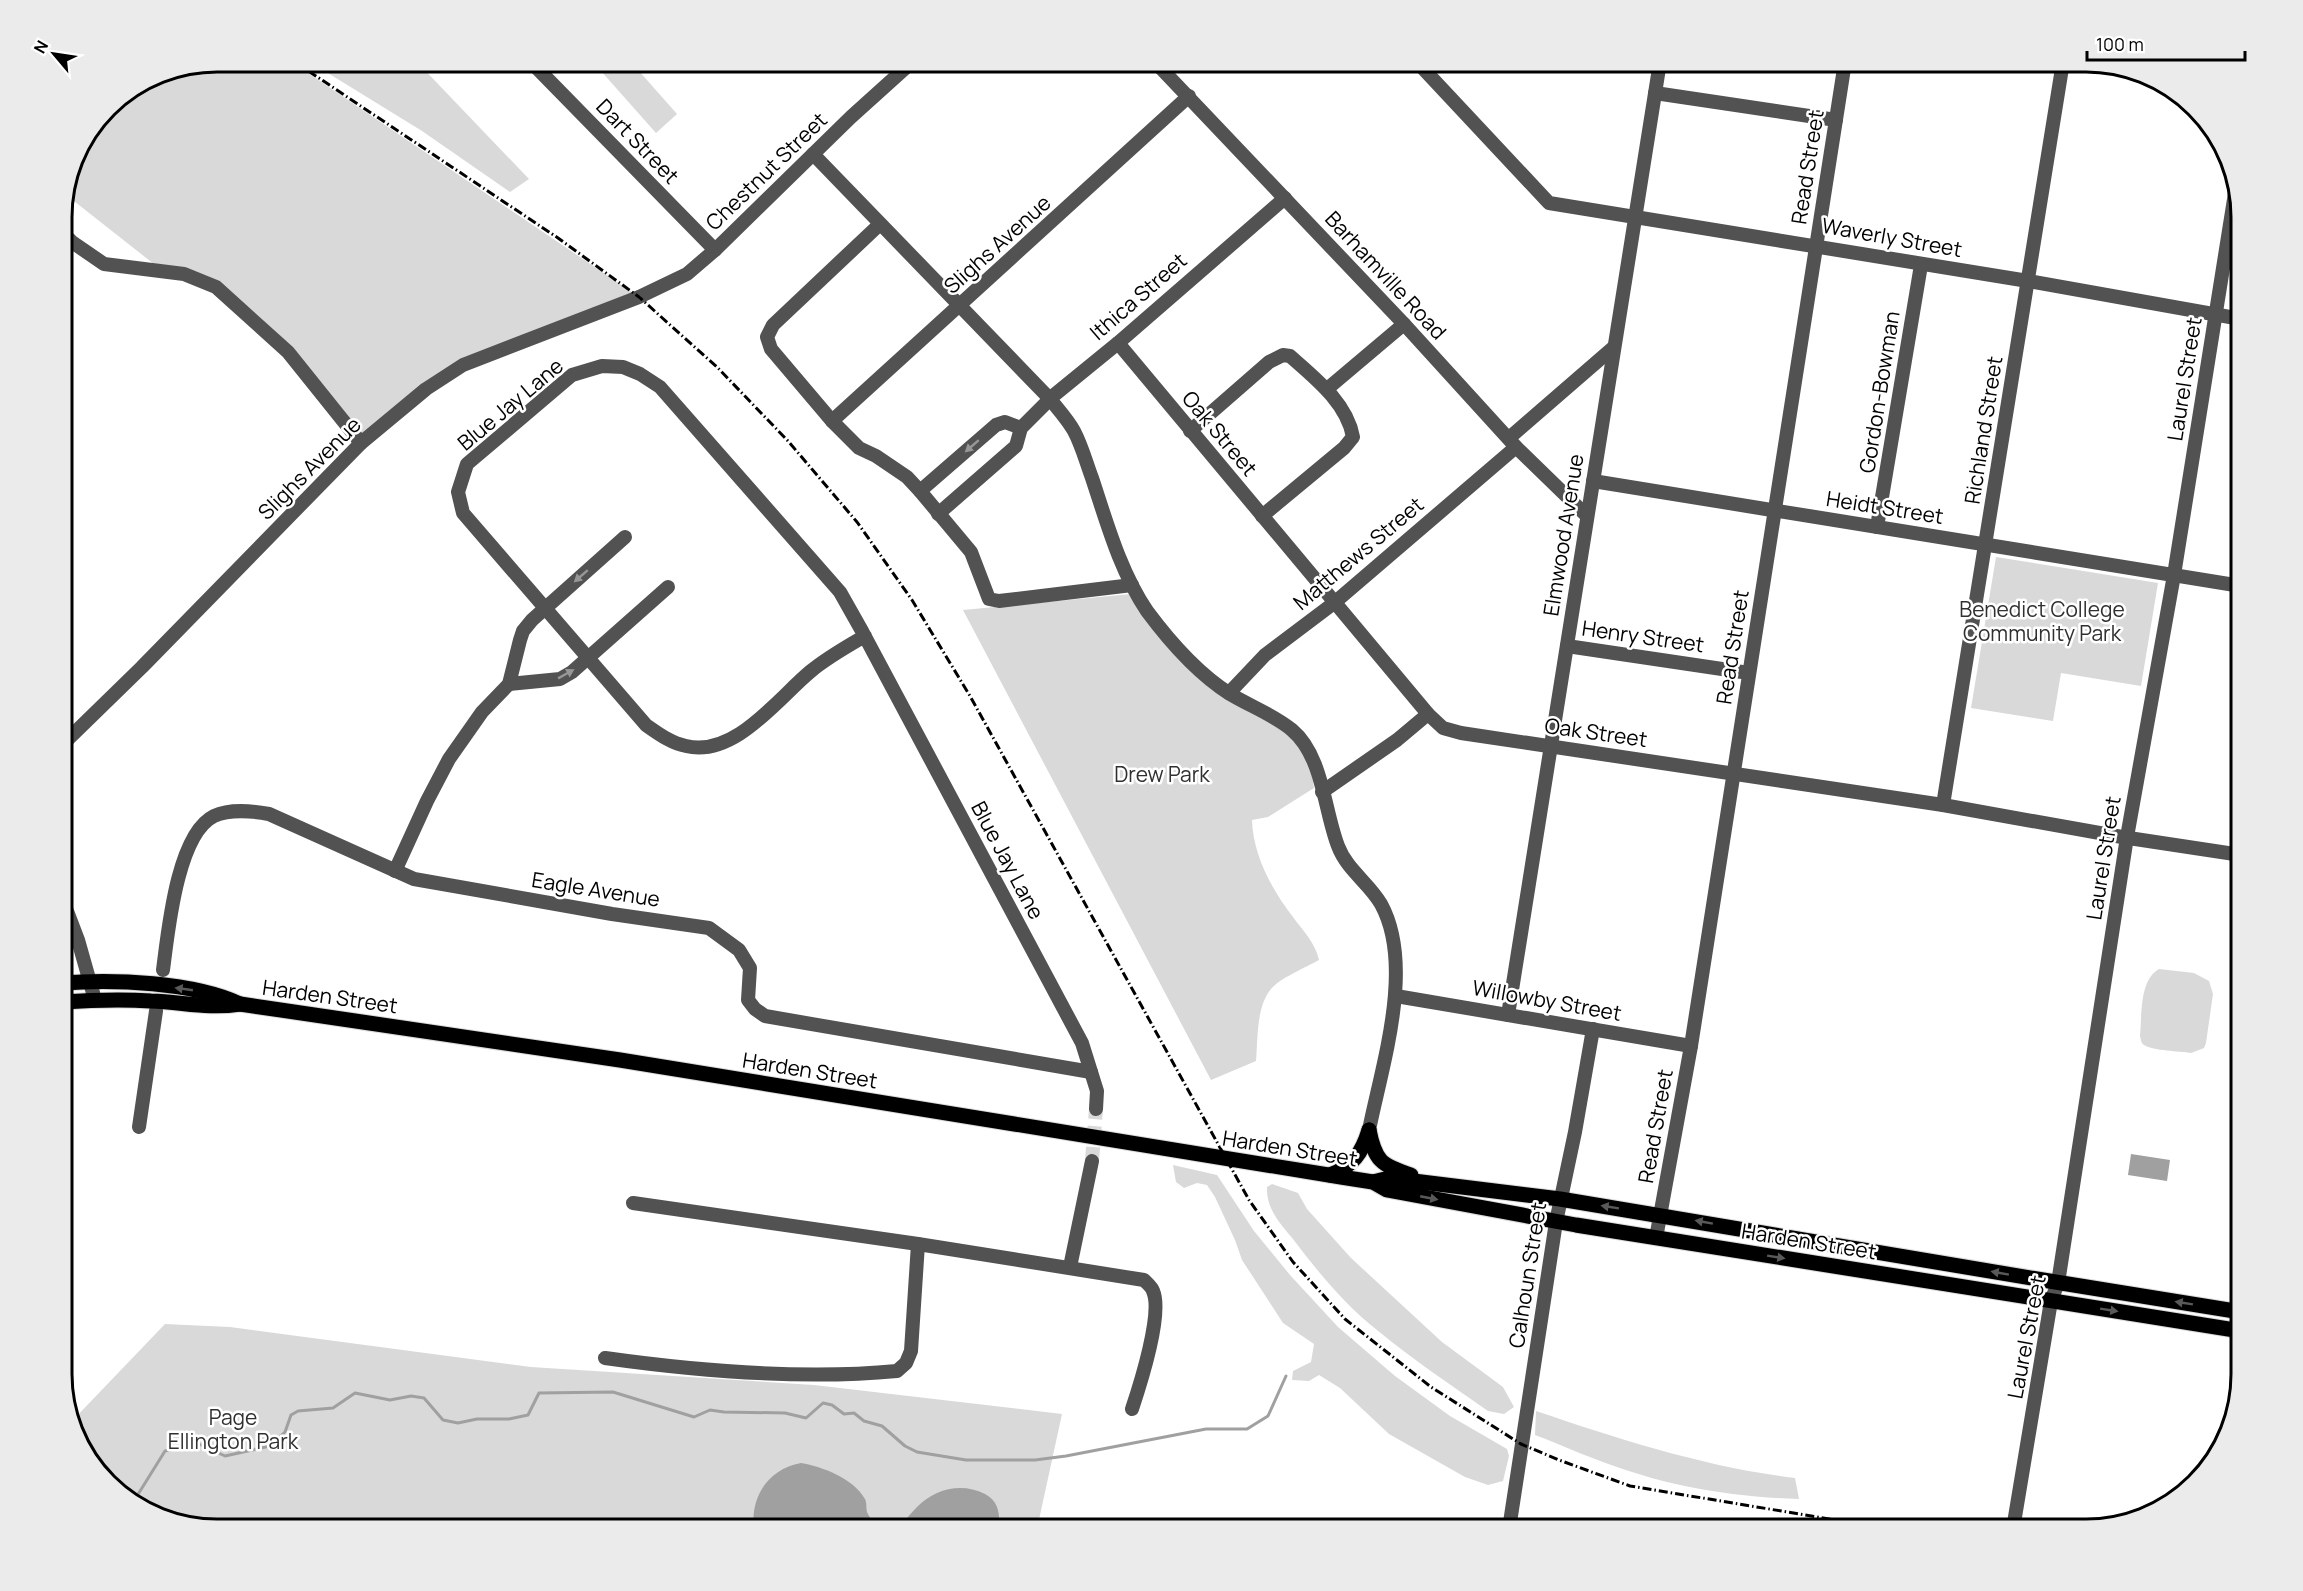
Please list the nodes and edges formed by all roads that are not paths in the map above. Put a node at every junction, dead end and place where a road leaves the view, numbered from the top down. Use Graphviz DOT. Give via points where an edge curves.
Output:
graph roads {
  1 [pos="541,72"];
  2 [pos="901,72"];
  3 [pos="1165,72"];
  4 [pos="1425,72"];
  5 [pos="1658,72"];
  6 [pos="1843,72"];
  7 [pos="2061,72"];
  8 [pos="1654,93"];
  9 [pos="1189,96"];
  10 [pos="1836,120"];
  11 [pos="813,154"];
  12 [pos="1285,198"];
  13 [pos="1635,217"];
  14 [pos="2231,217"];
  15 [pos="880,224"];
  16 [pos="72,242"];
  17 [pos="1816,246"];
  18 [pos="715,250"];
  19 [pos="1921,265"];
  20 [pos="2028,281"];
  21 [pos="639,297"];
  22 [pos="959,307"];
  23 [pos="2215,315"];
  24 [pos="2231,317"];
  25 [pos="1404,324"];
  26 [pos="1118,343"];
  27 [pos="1614,347"];
  28 [pos="1327,389"];
  29 [pos="1050,399"];
  30 [pos="832,421"];
  31 [pos="1021,428"];
  32 [pos="1190,431"];
  33 [pos="1512,442"];
  34 [pos="361,443"];
  35 [pos="1593,481"];
  36 [pos="920,491"];
  37 [pos="1774,512"];
  38 [pos="938,514"];
  39 [pos="1262,516"];
  40 [pos="1587,516"];
  41 [pos="1877,527"];
  42 [pos="625,537"];
  43 [pos="1986,544"];
  44 [pos="2174,576"];
  45 [pos="1132,585"];
  46 [pos="2231,585"];
  47 [pos="668,587"];
  48 [pos="1334,603"];
  49 [pos="545,608"];
  50 [pos="865,636"];
  51 [pos="1567,646"];
  52 [pos="587,658"];
  53 [pos="1749,673"];
  54 [pos="509,684"];
  55 [pos="1229,693"];
  56 [pos="1428,714"];
  57 [pos="72,735"];
  58 [pos="1551,746"];
  59 [pos="1734,773"];
  60 [pos="1322,792"];
  61 [pos="1943,805"];
  62 [pos="2127,837"];
  63 [pos="2231,853"];
  64 [pos="395,871"];
  65 [pos="72,924"];
  66 [pos="163,970"];
  67 [pos="89,981"];
  68 [pos="72,982"];
  69 [pos="1396,996"];
  70 [pos="95,1000"];
  71 [pos="72,1001"];
  72 [pos="240,1004"];
  73 [pos="156,1014"];
  74 [pos="1508,1015"];
  75 [pos="1593,1029"];
  76 [pos="1691,1046"];
  77 [pos="1090,1072"];
  78 [pos="1096,1109"];
  79 [pos="139,1126"];
  80 [pos="1369,1130"];
  81 [pos="1092,1161"];
  82 [pos="1329,1175"];
  83 [pos="1373,1182"];
  84 [pos="1440,1184"];
  85 [pos="1560,1199"];
  86 [pos="633,1203"];
  87 [pos="1661,1215"];
  88 [pos="1556,1222"];
  89 [pos="1656,1238"];
  90 [pos="918,1244"];
  91 [pos="1070,1268"];
  92 [pos="2058,1283"];
  93 [pos="2051,1301"];
  94 [pos="2231,1310"];
  95 [pos="2231,1329"];
  96 [pos="605,1358"];
  97 [pos="1132,1409"];
  98 [pos="1511,1519"];
  99 [pos="2015,1519"];
  1 -- 18 [label="street, Dart Street"];
  2 -- 11 [label="street, Chestnut Street"];
  3 -- 9 [label="street, Barhamville Road"];
  4 -- 13 [label="street, Waverly Street" via="1549,203"];
  5 -- 8 [label="street, Elmwood Avenue"];
  6 -- 10 [label="street, Read Street"];
  7 -- 20 [label="street, Richland Street"];
  8 -- 10 [label="street"];
  8 -- 13 [label="street, Elmwood Avenue"];
  9 -- 12 [label="street, Barhamville Road"];
  9 -- 22 [label="street, Slighs Avenue"];
  10 -- 17 [label="street, Read Street"];
  11 -- 15 [label="street"];
  11 -- 18 [label="street, Chestnut Street"];
  12 -- 25 [label="street, Barhamville Road"];
  12 -- 26 [label="street, Ithica Street"];
  13 -- 17 [label="street, Waverly Street"];
  13 -- 27 [label="street, Elmwood Avenue"];
  14 -- 23 [label="street, Laurel Street"];
  15 -- 22 [label="street"];
  15 -- 30 [label="street" via="772,325 767,338 771,349"];
  16 -- 34 [label="street" via="104,264 184,274 216,288 288,352"];
  17 -- 19 [label="street, Waverly Street"];
  17 -- 37 [label="street, Read Street"];
  18 -- 21 [label="street, Chestnut Street" via="687,274"];
  19 -- 20 [label="street, Waverly Street"];
  19 -- 41 [label="street, Gordon-Bowman"];
  20 -- 23 [label="street, Waverly Street"];
  20 -- 43 [label="street, Richland Street"];
  21 -- 34 [label="street, Slighs Avenue" via="464,365 426,389"];
  22 -- 29 [label="street"];
  22 -- 30 [label="street, Slighs Avenue"];
  23 -- 24 [label="street, Waverly Street"];
  23 -- 44 [label="street, Laurel Street"];
  25 -- 28 [label="street"];
  25 -- 33 [label="street, Barhamville Road"];
  26 -- 29 [label="street, Ithica Street"];
  26 -- 32 [label="street, Oak Street"];
  27 -- 33 [label="street, Matthews Street"];
  27 -- 35 [label="street, Elmwood Avenue"];
  28 -- 32 [label="street" via="1290,356 1283,355 1269,362"];
  28 -- 39 [label="street" via="1351,424 1353,437"];
  29 -- 31 [label="street, Ithica Street"];
  29 -- 45 [label="street" via="1074,430"];
  30 -- 36 [label="street" via="859,448 907,477"];
  31 -- 36 [label="street, one-way" via="1005,422 996,425"];
  31 -- 38 [label="street, Ithica Street" via="1016,446"];
  32 -- 39 [label="street, Oak Street"];
  33 -- 40 [label="street, Barhamville Road"];
  33 -- 48 [label="street, Matthews Street"];
  34 -- 57 [label="street, Slighs Avenue"];
  35 -- 37 [label="street, Heidt Street"];
  35 -- 40 [label="street, Elmwood Avenue"];
  36 -- 38 [label="street"];
  37 -- 41 [label="street, Heidt Street"];
  37 -- 53 [label="street, Read Street"];
  38 -- 45 [label="street" via="970,552 989,599"];
  39 -- 48 [label="street, Oak Street"];
  40 -- 51 [label="street, Elmwood Avenue"];
  41 -- 43 [label="street, Heidt Street"];
  42 -- 49 [label="street, one-way"];
  43 -- 44 [label="street, Heidt Street"];
  43 -- 61 [label="street, Richland Street"];
  44 -- 46 [label="street, Heidt Street"];
  44 -- 62 [label="street, Laurel Street"];
  45 -- 55 [label="street" via="1171,642"];
  47 -- 52 [label="street"];
  48 -- 55 [label="street, Matthews Street" via="1265,655"];
  48 -- 56 [label="street, Oak Street"];
  49 -- 50 [label="street, Blue Jay Lane" via="462,513 458,492 467,464 572,375 602,366 623,367 660,387 840,592"];
  49 -- 52 [label="street, Blue Jay Lane"];
  49 -- 54 [label="street" via="523,631"];
  50 -- 52 [label="street, Blue Jay Lane" via="810,671 761,719 711,746 688,747 666,740 646,725"];
  50 -- 77 [label="street, Blue Jay Lane" via="1082,1043"];
  51 -- 53 [label="street, Henry Street"];
  51 -- 58 [label="street, Elmwood Avenue"];
  54 -- 52 [label="street, one-way" via="560,679"];
  53 -- 59 [label="street, Read Street"];
  54 -- 64 [label="street" via="482,712 449,759"];
  55 -- 60 [label="street" via="1293,731 1317,768"];
  56 -- 58 [label="street, Oak Street" via="1443,728 1461,733"];
  56 -- 60 [label="street"];
  58 -- 59 [label="street, Oak Street"];
  58 -- 74 [label="street, Elmwood Avenue"];
  59 -- 61 [label="street, Oak Street"];
  59 -- 76 [label="street, Read Street"];
  60 -- 69 [label="street" via="1339,848 1353,872 1380,903 1390,927"];
  61 -- 62 [label="street, Oak Street"];
  62 -- 63 [label="street, Oak Street"];
  62 -- 92 [label="street, Laurel Street"];
  64 -- 66 [label="street, Eagle Avenue" via="269,814 248,810 214,816 196,832 183,859"];
  64 -- 77 [label="street, Eagle Avenue" via="414,879 709,928 739,950 750,968 748,1000 765,1016"];
  65 -- 67 [label="street"];
  67 -- 68 [label="main road, Harden Street"];
  67 -- 70 [label="street"];
  72 -- 67 [label="main road, Harden Street, one-way" via="221,995 186,989"];
  69 -- 74 [label="street, Willowby Street"];
  69 -- 80 [label="street"];
  70 -- 71 [label="main road, Harden Street"];
  70 -- 72 [label="main road, Harden Street" via="152,1000 218,1007"];
  72 -- 82 [label="main road, Harden Street" via="620,1060"];
  73 -- 79 [label="street"];
  74 -- 75 [label="street, Willowby Street"];
  75 -- 76 [label="street, Willowby Street"];
  75 -- 85 [label="street, Calhoun Street"];
  76 -- 87 [label="street, Read Street"];
  77 -- 78 [label="street, Blue Jay Lane" via="1097,1091"];
  80 -- 82 [label="main road" via="1354,1162"];
  80 -- 84 [label="main road" via="1374,1153 1383,1164"];
  81 -- 91 [label="street"];
  82 -- 83 [label="main road, Harden Street"];
  83 -- 84 [label="main road, Harden Street" via="1389,1178"];
  83 -- 88 [label="main road, Harden Street, one-way" via="1387,1190"];
  84 -- 85 [label="main road, Harden Street"];
  87 -- 85 [label="main road, Harden Street, one-way"];
  85 -- 88 [label="street, Calhoun Street"];
  86 -- 90 [label="street"];
  87 -- 89 [label="street, Read Street"];
  92 -- 87 [label="main road, Harden Street, one-way"];
  88 -- 89 [label="main road, Harden Street"];
  88 -- 98 [label="street, Calhoun Street"];
  89 -- 93 [label="main road, Harden Street, one-way"];
  90 -- 91 [label="street"];
  90 -- 96 [label="street" via="911,1351 897,1371 767,1372"];
  91 -- 97 [label="street" via="1144,1280 1153,1290 1156,1313"];
  92 -- 93 [label="street, Laurel Street"];
  94 -- 92 [label="main road, Harden Street, one-way"];
  93 -- 95 [label="main road, Harden Street, one-way"];
  93 -- 99 [label="street, Laurel Street"];
}
